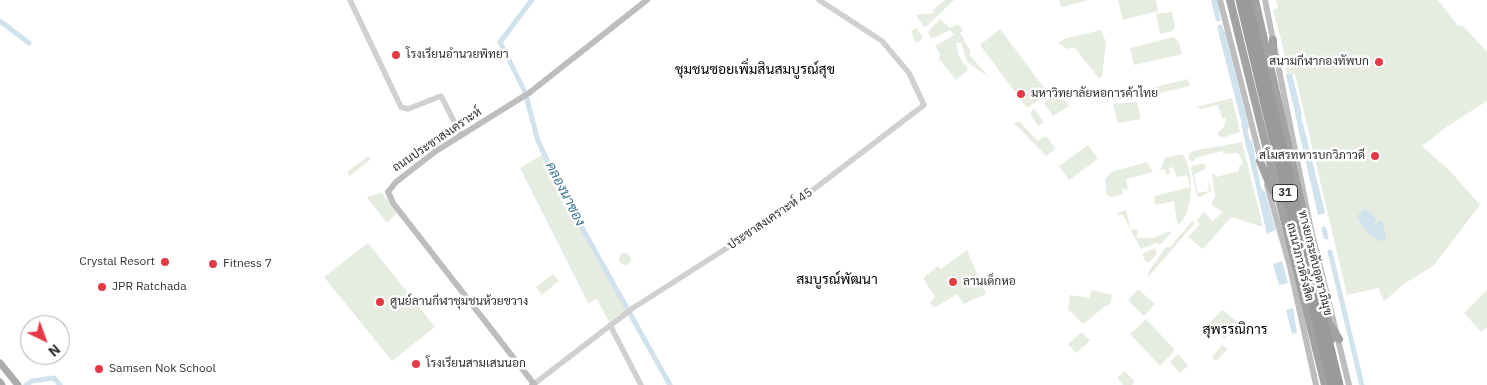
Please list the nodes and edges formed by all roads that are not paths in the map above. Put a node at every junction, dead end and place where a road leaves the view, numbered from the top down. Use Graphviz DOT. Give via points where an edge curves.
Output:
graph roads {
  1 [pos="350,0"];
  2 [pos="647,0"];
  3 [pos="818,0"];
  4 [pos="1220,0"];
  5 [pos="1230,0"];
  6 [pos="1240,0"];
  7 [pos="1247,0"];
  8 [pos="1255,0"];
  9 [pos="1265,0"];
  10 [pos="1273,40"];
  11 [pos="1274,82"];
  12 [pos="460,135"];
  13 [pos="1260,161"];
  14 [pos="1282,215"];
  15 [pos="1329,322"];
  16 [pos="610,325"];
  17 [pos="1339,339"];
  18 [pos="0,363"];
  19 [pos="533,384"];
  20 [pos="18,385"];
  21 [pos="641,385"];
  22 [pos="1316,385"];
  23 [pos="1323,385"];
  24 [pos="1332,385"];
  25 [pos="1339,385"];
  26 [pos="1349,385"];
  1 -- 12 [label="street" via="401,107 408,109 441,96"];
  2 -- 12 [label="main road, ถนนประชาสงเคราะห์" via="526,95"];
  3 -- 16 [label="street, ประชาสงเคราะห์ 45" via="886,45 909,73 924,105 788,209"];
  4 -- 13 [label="main road, ถนนวิภาวดีรังสิต / 31"];
  5 -- 14 [label="highway, ถนนวิภาวดีรังสิต / 31"];
  6 -- 24 [label="highway, ทางยกระดับอุตราภิมุข / 31"];
  7 -- 25 [label="highway, ทางยกระดับอุตราภิมุข / 31, bridge"];
  8 -- 11 [label="highway, ถนนวิภาวดีรังสิต / 31"];
  9 -- 10 [label="main road, ถนนวิภาวดีรังสิต / 31"];
  10 -- 11 [label="highway"];
  10 -- 17 [label="main road, ถนนวิภาวดีรังสิต / 31" via="1310,225"];
  11 -- 15 [label="highway, ถนนวิภาวดีรังสิต / 31"];
  12 -- 19 [label="main road, ถนนประชาสงเคราะห์" via="396,182 389,195"];
  13 -- 14 [label="highway"];
  13 -- 22 [label="main road, ถนนวิภาวดีรังสิต / 31" via="1290,267"];
  14 -- 23 [label="highway, ถนนวิภาวดีรังสิต / 31"];
  15 -- 17 [label="highway"];
  15 -- 25 [label="highway, ถนนวิภาวดีรังสิต / 31"];
  16 -- 19 [label="street, ถนนประชาสงเคราะห์"];
  16 -- 21 [label="street"];
  17 -- 26 [label="main road, ถนนวิภาวดีรังสิต / 31"];
  18 -- 20 [label="main road"];
}
